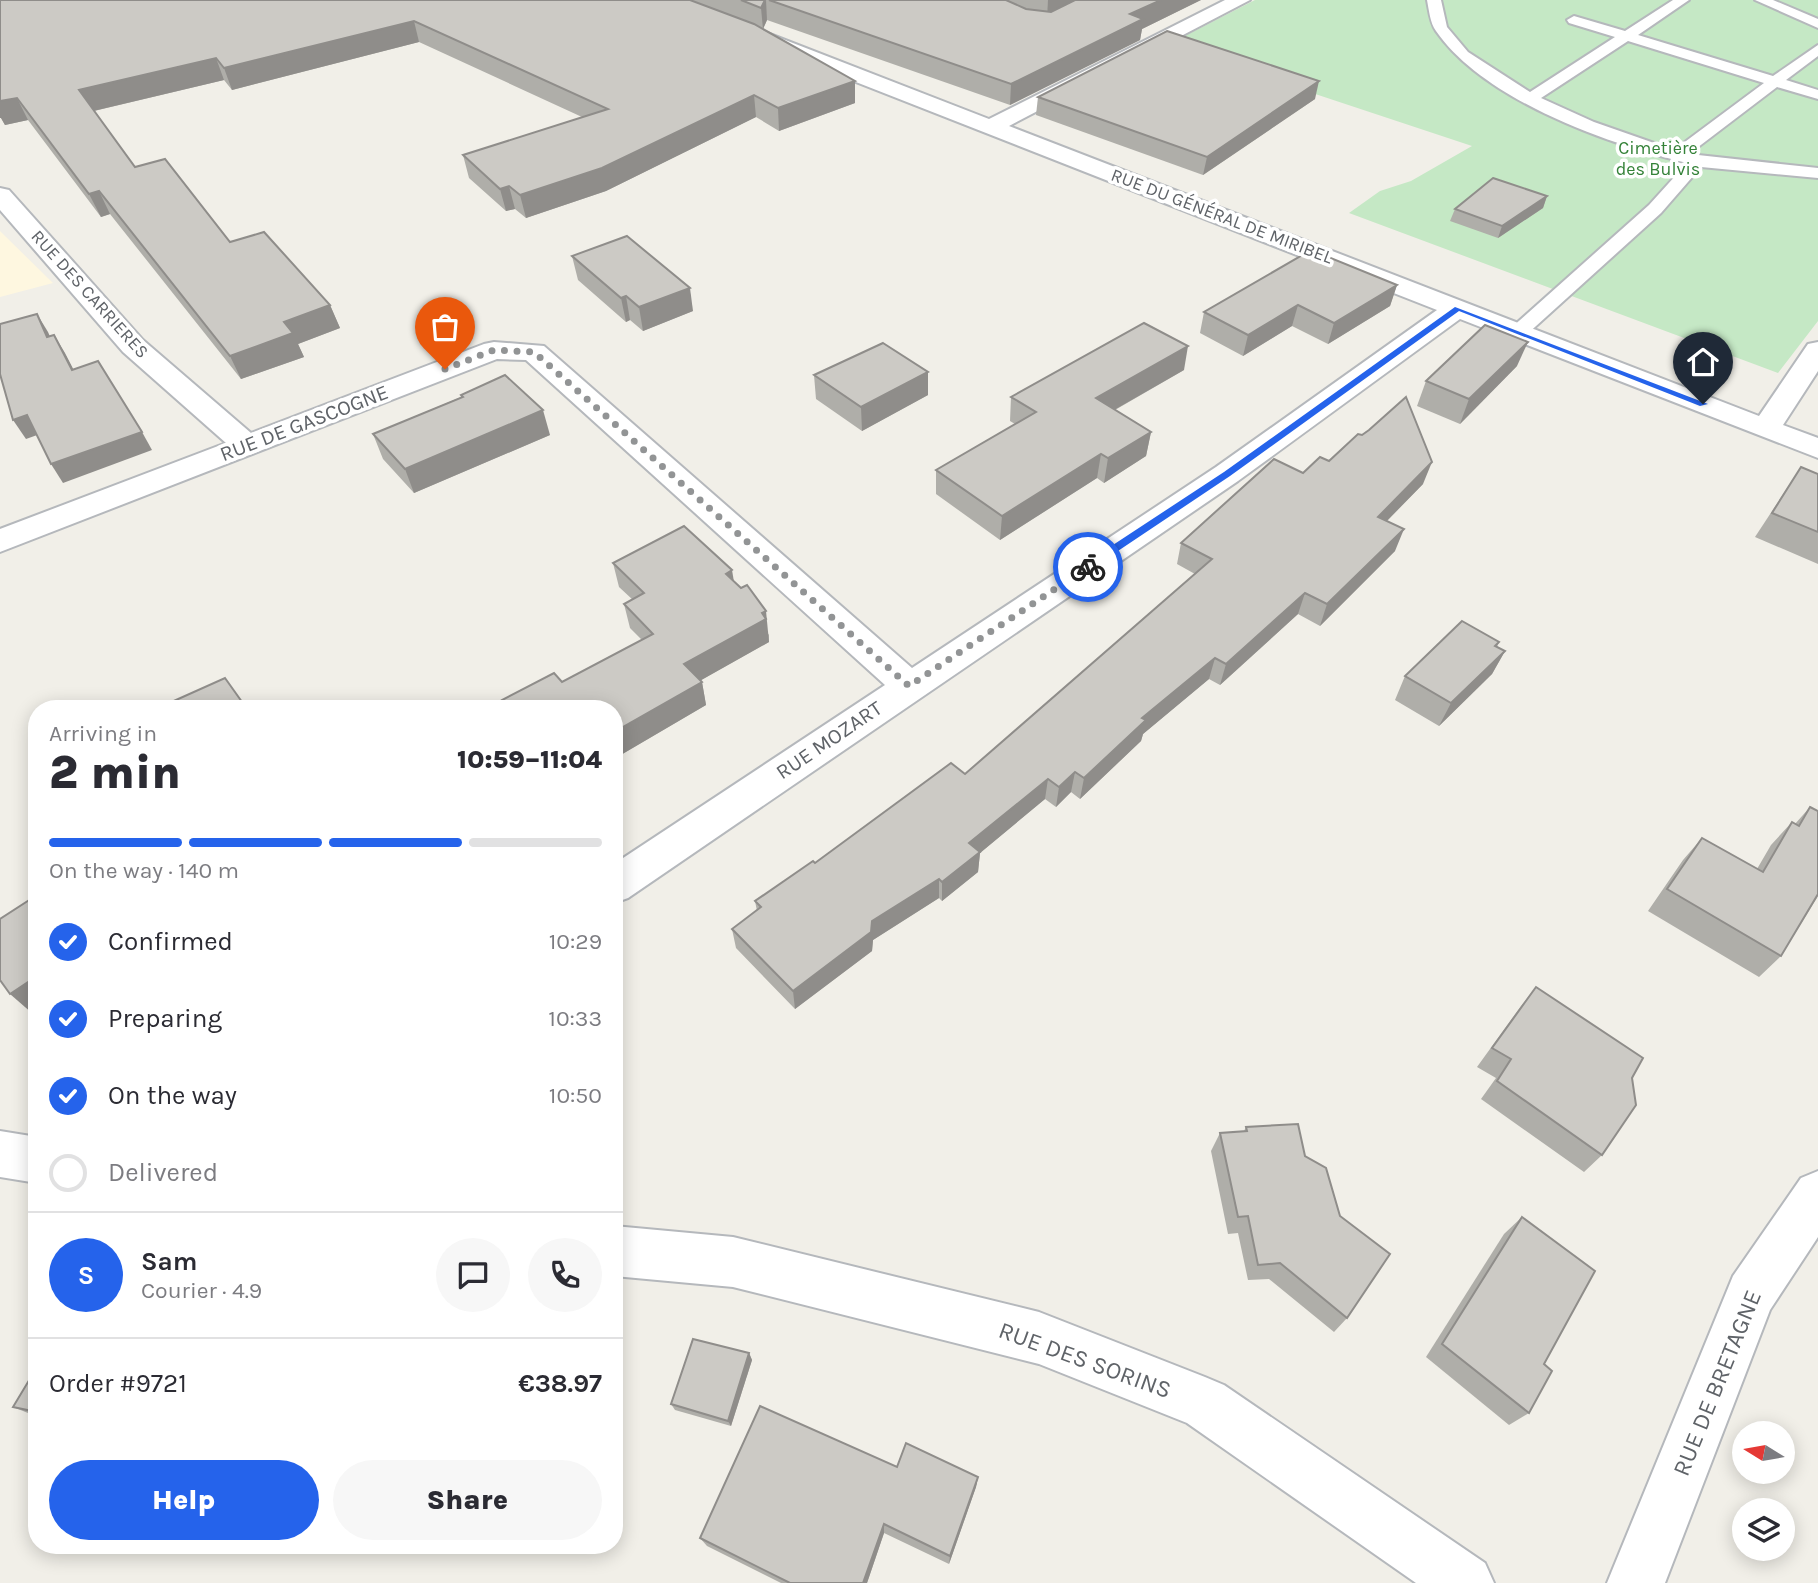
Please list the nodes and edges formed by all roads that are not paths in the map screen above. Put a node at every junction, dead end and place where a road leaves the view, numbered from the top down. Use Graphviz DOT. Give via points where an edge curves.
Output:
graph roads {
  1 [pos="664,0"];
  2 [pos="1240,0"];
  3 [pos="1434,0"];
  4 [pos="1682,0"];
  5 [pos="1762,0"];
  6 [pos="1574,20"];
  7 [pos="1818,24"];
  8 [pos="1626,36"];
  9 [pos="1818,49"];
  10 [pos="1776,82"];
  11 [pos="1818,95"];
  12 [pos="1530,99"];
  13 [pos="992,126"];
  14 [pos="1678,155"];
  15 [pos="1698,161"];
  16 [pos="1818,173"];
  17 [pos="0,195"];
  18 [pos="1458,308"];
  19 [pos="1518,332"];
  20 [pos="1818,350"];
  21 [pos="1766,428"];
  22 [pos="247,445"];
  23 [pos="1818,449"];
  24 [pos="0,541"];
  25 [pos="909,686"];
  26 [pos="623,880"];
  27 [pos="0,1154"];
  28 [pos="28,1159"];
  29 [pos="1818,1195"];
  30 [pos="623,1252"];
  31 [pos="1465,1583"];
  32 [pos="1636,1583"];
  1 -- 13 [label="street, RUE DU GÉNÉRAL DE MIRIBEL"];
  2 -- 13 [label="street"];
  3 -- 12 [label="lane" via="1438,23 1455,46 1482,70"];
  4 -- 8 [label="lane"];
  5 -- 7 [label="lane"];
  6 -- 8 [label="lane"];
  8 -- 10 [label="lane"];
  8 -- 12 [label="lane"];
  9 -- 10 [label="lane"];
  10 -- 11 [label="lane"];
  10 -- 14 [label="lane"];
  12 -- 14 [label="lane"];
  13 -- 18 [label="street, RUE DU GÉNÉRAL DE MIRIBEL"];
  14 -- 15 [label="lane"];
  15 -- 16 [label="lane"];
  15 -- 19 [label="lane" via="1655,209"];
  17 -- 22 [label="street, RUE DES CARRIERES" via="133,346"];
  18 -- 19 [label="street, RUE DU GÉNÉRAL DE MIRIBEL"];
  18 -- 25 [label="street, RUE MOZART" via="1227,474"];
  19 -- 21 [label="street, RUE DU GÉNÉRAL DE MIRIBEL"];
  20 -- 21 [label="street"];
  21 -- 23 [label="street, RUE DU GÉNÉRAL DE MIRIBEL"];
  22 -- 24 [label="street, RUE DE GASCOGNE"];
  22 -- 25 [label="street, RUE DE GASCOGNE" via="494,350 534,352"];
  25 -- 26 [label="street, RUE MOZART"];
  27 -- 28 [label="street"];
  29 -- 32 [label="street, RUE DE BRETAGNE" via="1751,1294"];
  30 -- 31 [label="street, RUE DES SORINS" via="733,1262 1039,1338 1205,1404"];
}
